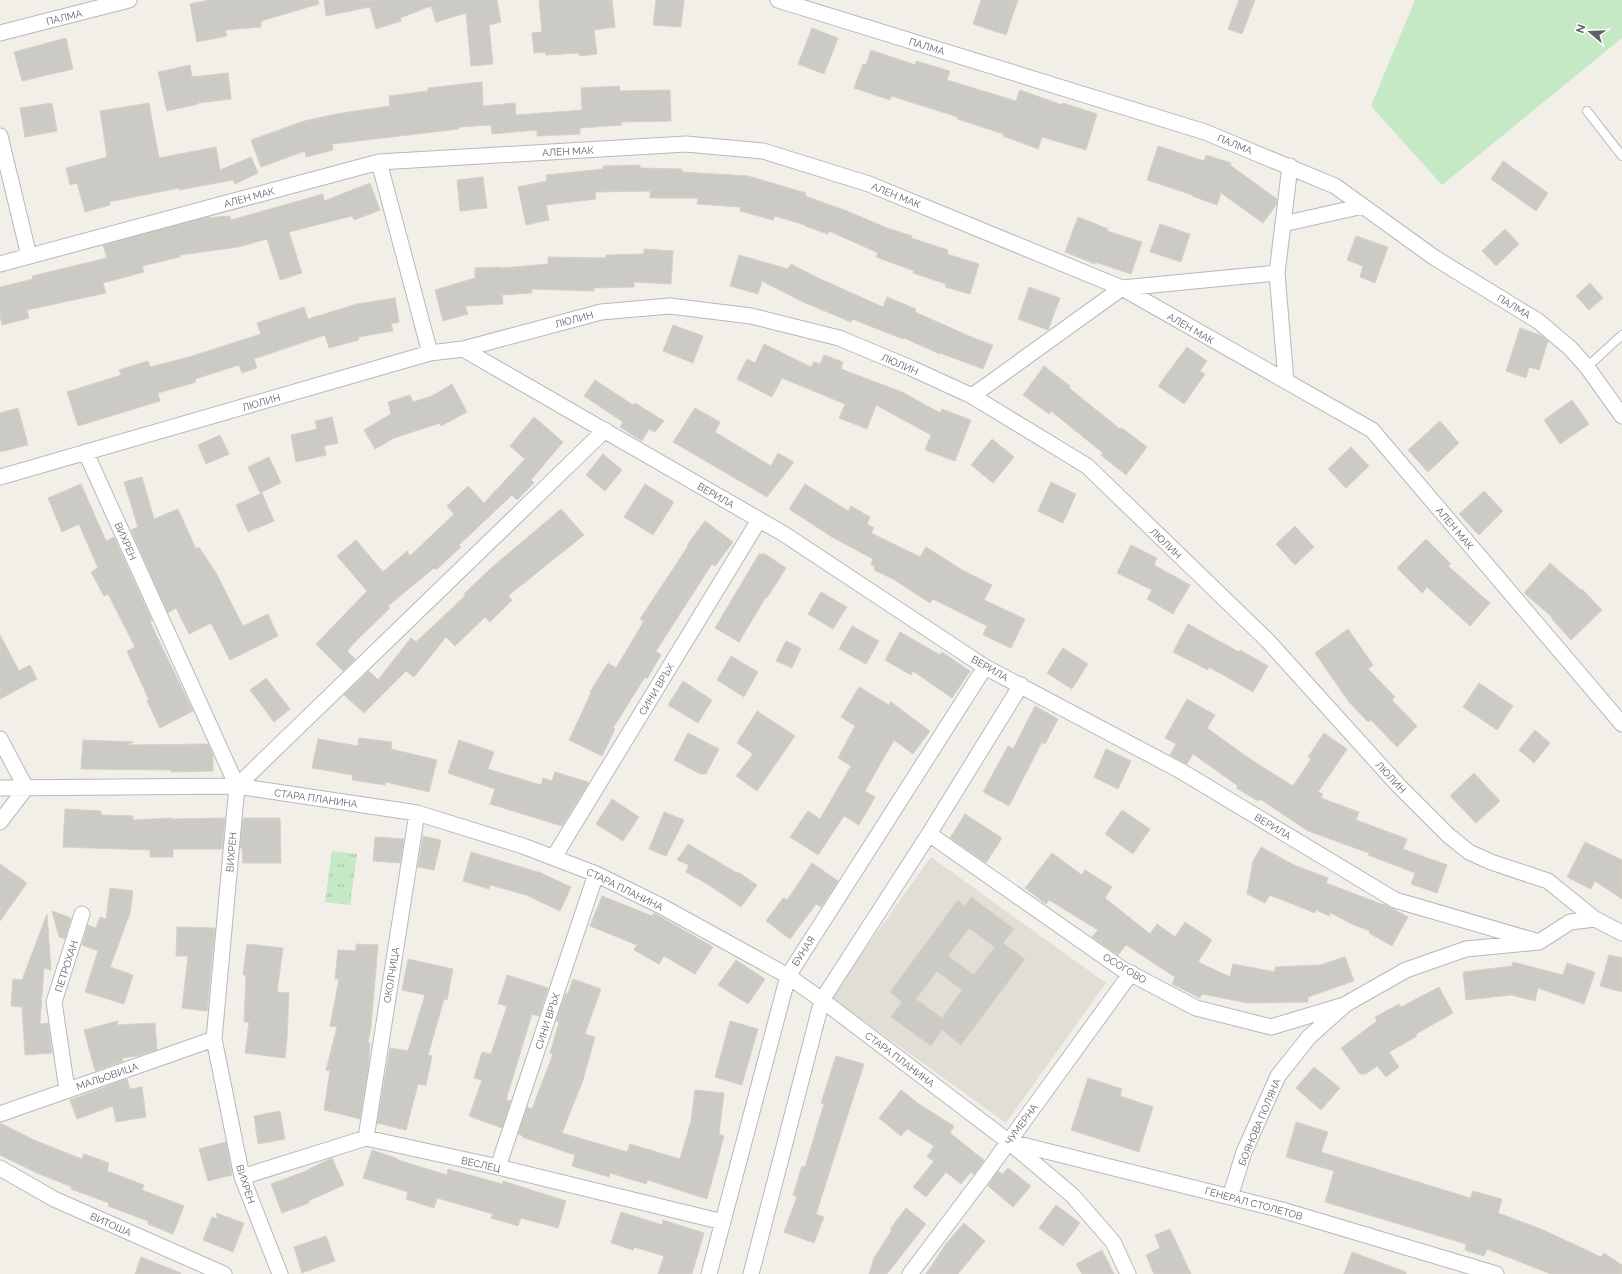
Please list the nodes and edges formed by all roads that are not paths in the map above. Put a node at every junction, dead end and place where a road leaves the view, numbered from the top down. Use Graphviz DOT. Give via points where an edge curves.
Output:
graph roads {
  1 [pos="129,0"];
  2 [pos="778,0"];
  3 [pos="0,33"];
  4 [pos="1586,111"];
  5 [pos="0,136"];
  6 [pos="1622,156"];
  7 [pos="379,162"];
  8 [pos="1290,166"];
  9 [pos="1363,206"];
  10 [pos="1283,224"];
  11 [pos="29,256"];
  12 [pos="0,264"];
  13 [pos="1277,273"];
  14 [pos="1122,288"];
  15 [pos="1622,335"];
  16 [pos="462,349"];
  17 [pos="430,353"];
  18 [pos="1588,367"];
  19 [pos="1286,382"];
  20 [pos="972,396"];
  21 [pos="1622,416"];
  22 [pos="605,430"];
  23 [pos="86,453"];
  24 [pos="0,477"];
  25 [pos="759,520"];
  26 [pos="985,667"];
  27 [pos="1021,686"];
  28 [pos="1622,724"];
  29 [pos="0,739"];
  30 [pos="237,786"];
  31 [pos="0,788"];
  32 [pos="26,788"];
  33 [pos="417,813"];
  34 [pos="0,822"];
  35 [pos="929,834"];
  36 [pos="554,857"];
  37 [pos="596,874"];
  38 [pos="82,914"];
  39 [pos="1594,919"];
  40 [pos="1622,932"];
  41 [pos="1539,942"];
  42 [pos="1130,973"];
  43 [pos="788,976"];
  44 [pos="822,1000"];
  45 [pos="1346,1004"];
  46 [pos="214,1039"];
  47 [pos="67,1090"];
  48 [pos="0,1114"];
  49 [pos="366,1138"];
  50 [pos="1009,1142"];
  51 [pos="498,1167"];
  52 [pos="0,1168"];
  53 [pos="242,1178"];
  54 [pos="1230,1197"];
  55 [pos="723,1222"];
  56 [pos="1466,1270"];
  57 [pos="224,1274"];
  58 [pos="280,1274"];
  59 [pos="709,1274"];
  60 [pos="751,1274"];
  61 [pos="910,1274"];
  62 [pos="1128,1274"];
  63 [pos="1496,1274"];
  1 -- 3 [label="street, ПАЛМА"];
  2 -- 8 [label="street, ПАЛМА" via="1205,132"];
  4 -- 6 [label="lane"];
  5 -- 11 [label="street"];
  7 -- 11 [label="street, АЛЕН МАК"];
  7 -- 14 [label="street, АЛЕН МАК" via="686,144 763,150 869,184"];
  7 -- 17 [label="street"];
  8 -- 9 [label="street, ПАЛМА" via="1336,186"];
  8 -- 10 [label="street"];
  9 -- 10 [label="street"];
  9 -- 18 [label="street, ПАЛМА" via="1435,258 1538,321"];
  10 -- 13 [label="street"];
  11 -- 12 [label="street, АЛЕН МАК"];
  13 -- 14 [label="street"];
  13 -- 19 [label="street"];
  14 -- 19 [label="street, АЛЕН МАК"];
  14 -- 20 [label="street"];
  15 -- 18 [label="lane"];
  16 -- 17 [label="street, ЛЮЛИН"];
  16 -- 20 [label="street, ЛЮЛИН" via="601,312 670,306 750,316 839,338"];
  16 -- 22 [label="street, ВЕРИЛА"];
  17 -- 23 [label="street, ЛЮЛИН"];
  18 -- 21 [label="street, ПАЛМА"];
  19 -- 28 [label="street, АЛЕН МАК" via="1372,430"];
  20 -- 39 [label="street, ЛЮЛИН" via="1087,466 1267,640 1398,785 1468,852 1548,881"];
  22 -- 25 [label="street, ВЕРИЛА"];
  22 -- 30 [label="street"];
  23 -- 24 [label="street, ЛЮЛИН"];
  23 -- 30 [label="street, ВИХРЕН"];
  25 -- 26 [label="street, ВЕРИЛА"];
  25 -- 36 [label="street, СИНИ ВРЪХ"];
  26 -- 27 [label="street, ВЕРИЛА"];
  26 -- 43 [label="street, БУНАЯ"];
  27 -- 35 [label="street"];
  27 -- 41 [label="street, ВЕРИЛА" via="1181,771 1395,900"];
  29 -- 32 [label="street"];
  30 -- 32 [label="street, СТАРА ПЛАНИНА"];
  30 -- 33 [label="street, СТАРА ПЛАНИНА"];
  30 -- 46 [label="street, ВИХРЕН"];
  31 -- 32 [label="street, СТАРА ПЛАНИНА"];
  32 -- 34 [label="street"];
  33 -- 36 [label="street, СТАРА ПЛАНИНА"];
  33 -- 49 [label="street, ОКОЛЧИЦА"];
  35 -- 42 [label="street, ОСОГОВО"];
  35 -- 44 [label="street"];
  36 -- 37 [label="street, СТАРА ПЛАНИНА"];
  37 -- 43 [label="street, СТАРА ПЛАНИНА" via="661,906"];
  37 -- 51 [label="street, СИНИ ВРЪХ"];
  38 -- 47 [label="street, ПЕТРОХАН" via="54,1002"];
  39 -- 40 [label="street, ЛЮЛИН"];
  39 -- 41 [label="street, БОЯНОВА ПОЛЯНА" via="1570,922"];
  41 -- 45 [label="street, БОЯНОВА ПОЛЯНА" via="1466,948 1406,970"];
  42 -- 45 [label="street, ОСОГОВО" via="1196,1008 1270,1027"];
  42 -- 50 [label="street, ЧУМЕРНА"];
  43 -- 44 [label="street, СТАРА ПЛАНИНА"];
  43 -- 55 [label="street, БУНАЯ"];
  44 -- 50 [label="street, СТАРА ПЛАНИНА"];
  44 -- 60 [label="street"];
  45 -- 54 [label="street, БОЯНОВА ПОЛЯНА" via="1309,1037 1278,1076 1244,1152"];
  46 -- 47 [label="street, МАЛЬОВИЦА"];
  46 -- 53 [label="street, ВИХРЕН"];
  47 -- 48 [label="street, МАЛЬОВИЦА"];
  49 -- 51 [label="street, ВЕСЛЕЦ"];
  49 -- 53 [label="street"];
  50 -- 54 [label="street, ГЕНЕРАЛ СТОЛЕТОВ"];
  50 -- 61 [label="street, ЧУМЕРНА"];
  50 -- 62 [label="street, СТАРА ПЛАНИНА" via="1073,1196 1113,1242"];
  51 -- 55 [label="street, ВЕСЛЕЦ"];
  52 -- 57 [label="street, ВИТОША" via="54,1199"];
  53 -- 58 [label="street, ВИХРЕН"];
  54 -- 56 [label="street, ГЕНЕРАЛ СТОЛЕТОВ" via="1282,1210"];
  55 -- 59 [label="street, БУНАЯ"];
  56 -- 63 [label="street, ГЕНЕРАЛ СТОЛЕТОВ"];
}
